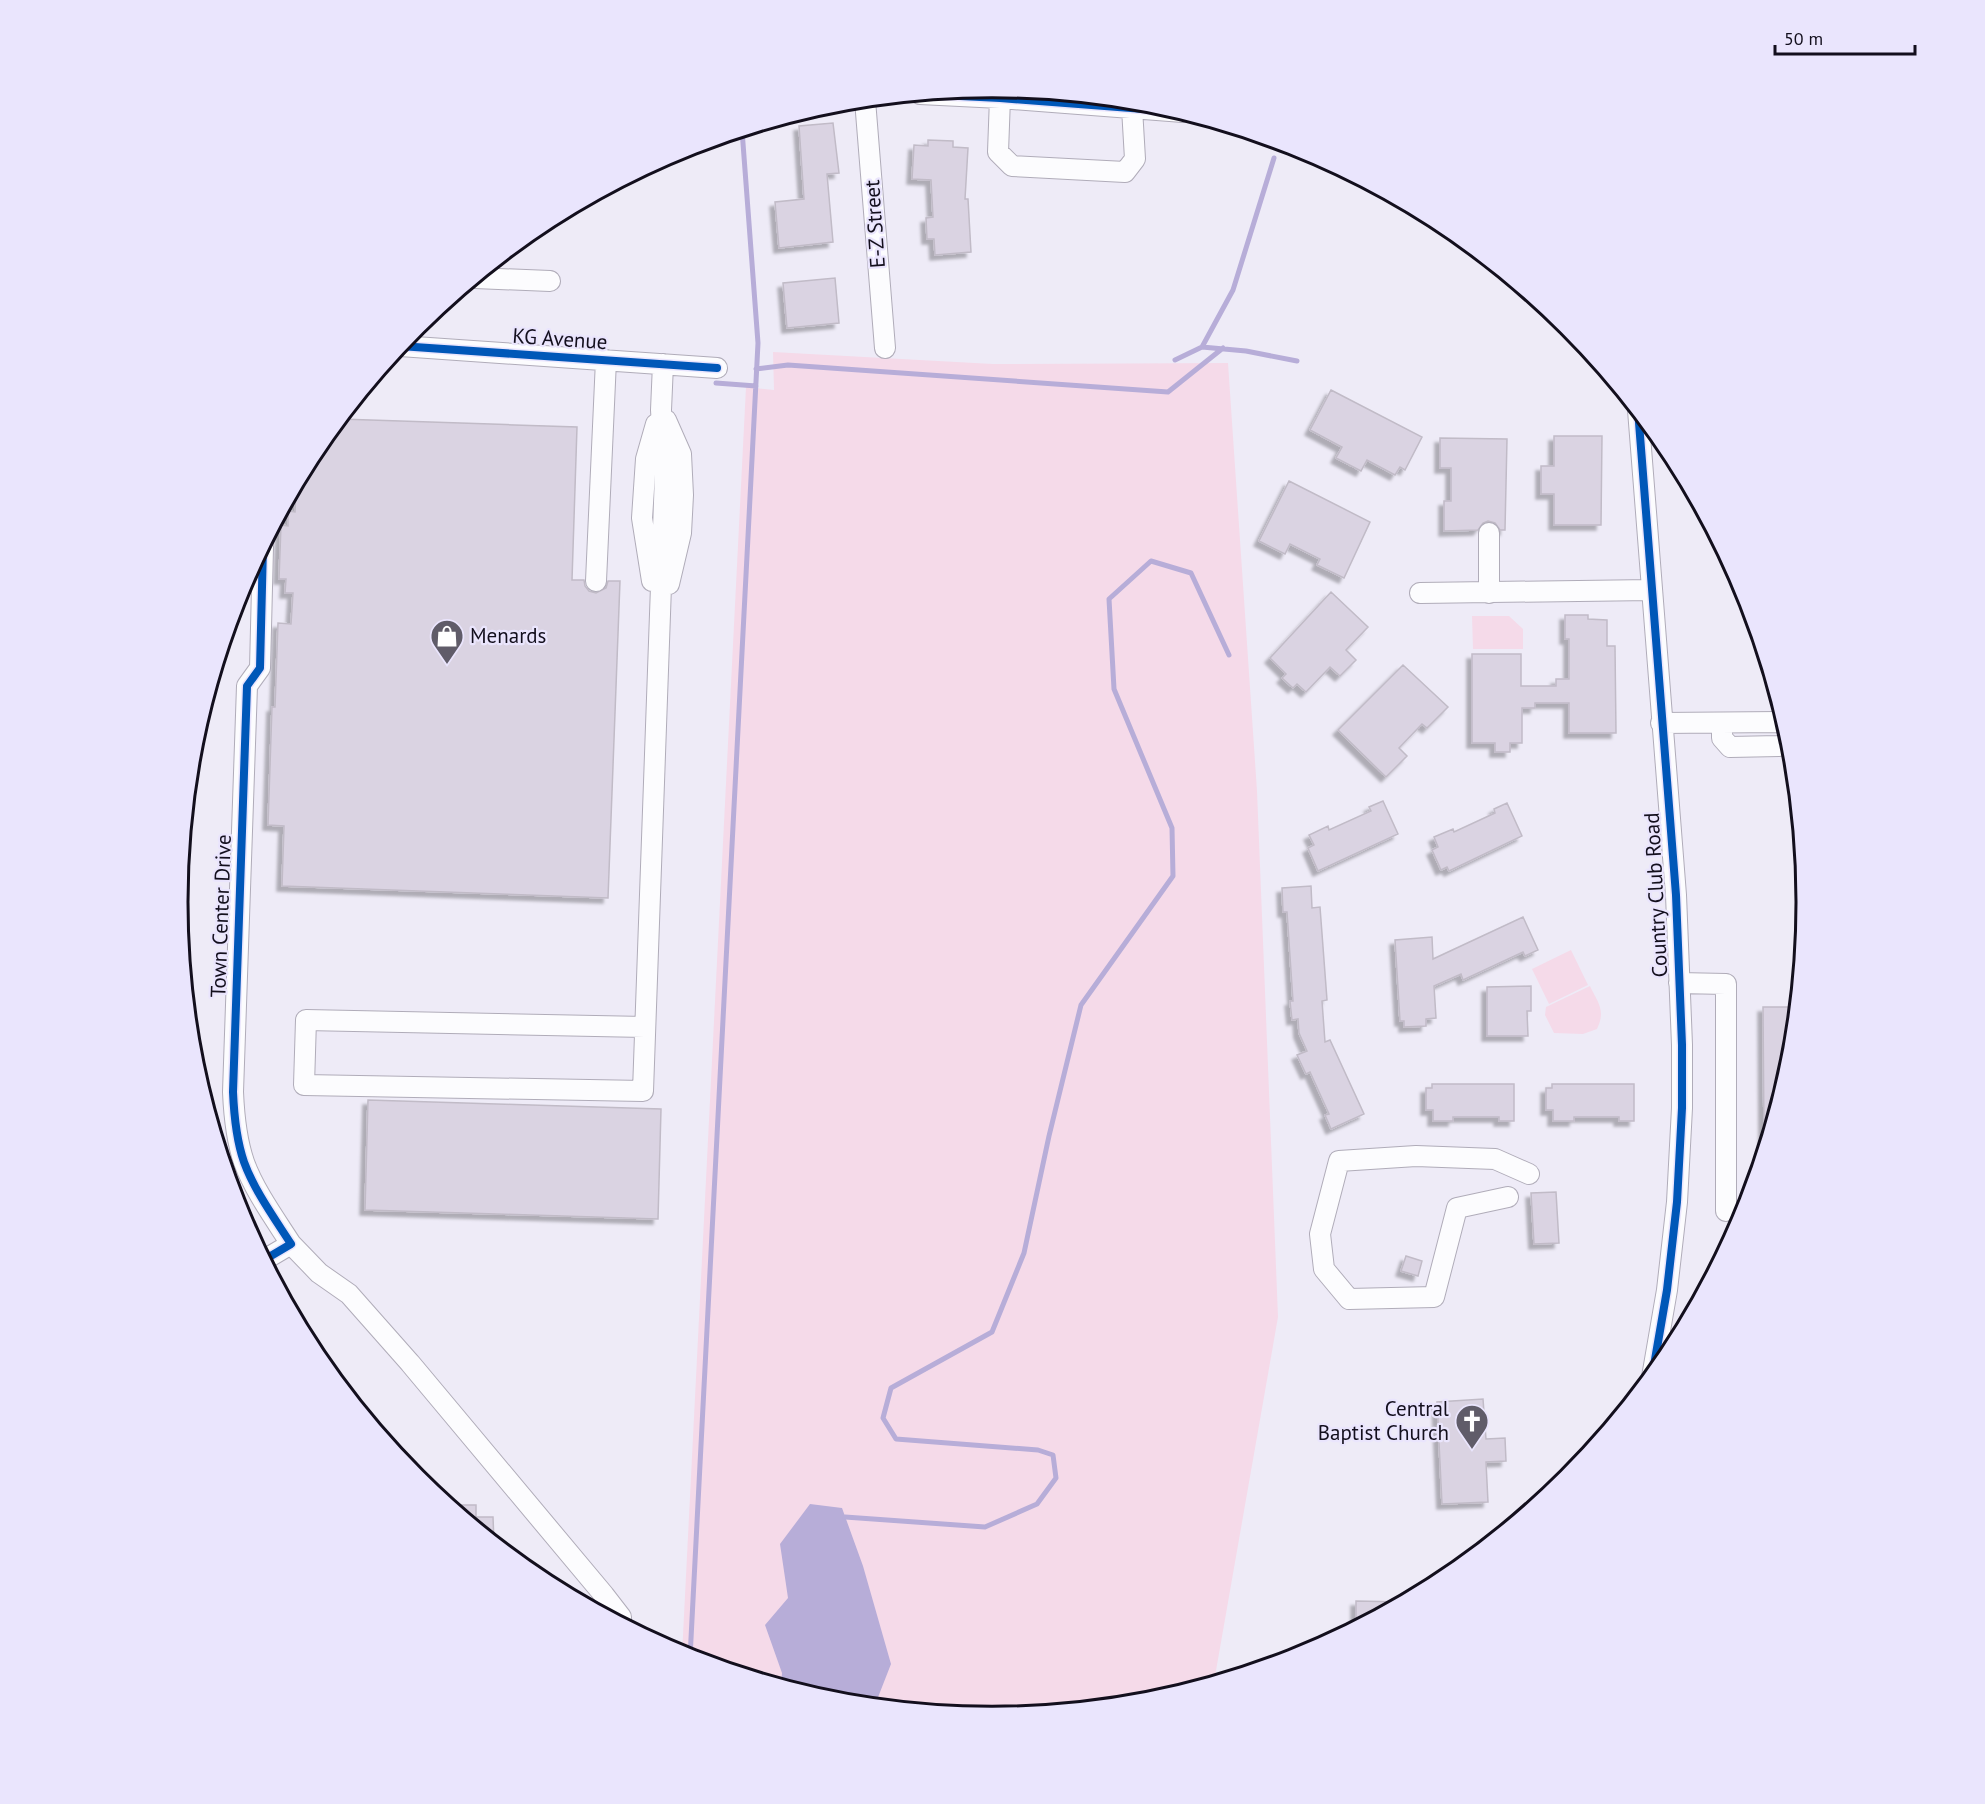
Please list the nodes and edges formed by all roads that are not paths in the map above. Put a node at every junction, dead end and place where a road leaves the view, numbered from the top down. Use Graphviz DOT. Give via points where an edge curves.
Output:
graph roads {
  1 [pos="1000,98"];
  2 [pos="1003,98"];
  3 [pos="1112,106"];
  4 [pos="866,108"];
  5 [pos="1132,110"];
  6 [pos="485,278"];
  7 [pos="550,281"];
  8 [pos="411,347"];
  9 [pos="885,348"];
  10 [pos="606,360"];
  11 [pos="663,364"];
  12 [pos="717,368"];
  13 [pos="661,410"];
  14 [pos="1639,423"];
  15 [pos="1489,532"];
  16 [pos="262,566"];
  17 [pos="596,581"];
  18 [pos="1651,590"];
  19 [pos="1420,593"];
  20 [pos="1489,593"];
  21 [pos="660,625"];
  22 [pos="1777,722"];
  23 [pos="1661,723"];
  24 [pos="1722,723"];
  25 [pos="1782,745"];
  26 [pos="1679,983"];
  27 [pos="645,1027"];
  28 [pos="1529,1174"];
  29 [pos="1508,1197"];
  30 [pos="1725,1211"];
  31 [pos="291,1244"];
  32 [pos="270,1256"];
  33 [pos="1655,1357"];
  34 [pos="619,1614"];
  1 -- 5 [label="street" via="998,152 1012,166 1125,172 1135,159"];
  2 -- 3 [label="street"];
  4 -- 9 [label="street, E-Z Street"];
  6 -- 7 [label="street"];
  8 -- 10 [label="street, KG Avenue"];
  10 -- 11 [label="street, KG Avenue"];
  10 -- 17 [label="street"];
  11 -- 12 [label="street, KG Avenue"];
  11 -- 13 [label="street"];
  13 -- 21 [label="street" via="646,459 642,518"];
  13 -- 21 [label="street" via="681,454 683,495 681,533"];
  14 -- 18 [label="street, Country Club Road"];
  15 -- 20 [label="street"];
  16 -- 31 [label="street, Town Center Drive" via="260,668 247,686 233,1092 235,1128 244,1163"];
  18 -- 20 [label="street"];
  18 -- 23 [label="street, Country Club Road"];
  19 -- 20 [label="street"];
  21 -- 27 [label="street"];
  22 -- 24 [label="street"];
  23 -- 24 [label="street"];
  23 -- 26 [label="street, Country Club Road" via="1676,895"];
  24 -- 25 [label="street" via="1722,738 1730,747"];
  26 -- 30 [label="street" via="1725,984"];
  26 -- 33 [label="street, Country Club Road" via="1682,1098 1677,1202"];
  27 -- 27 [label="street" via="643,1091 304,1085 306,1020"];
  28 -- 29 [label="street" via="1495,1159 1416,1156 1339,1161 1320,1234 1324,1269 1349,1299 1434,1297 1457,1208"];
  31 -- 32 [label="street"];
  31 -- 34 [label="street, Town Center Drive" via="319,1273 349,1294"];
}
